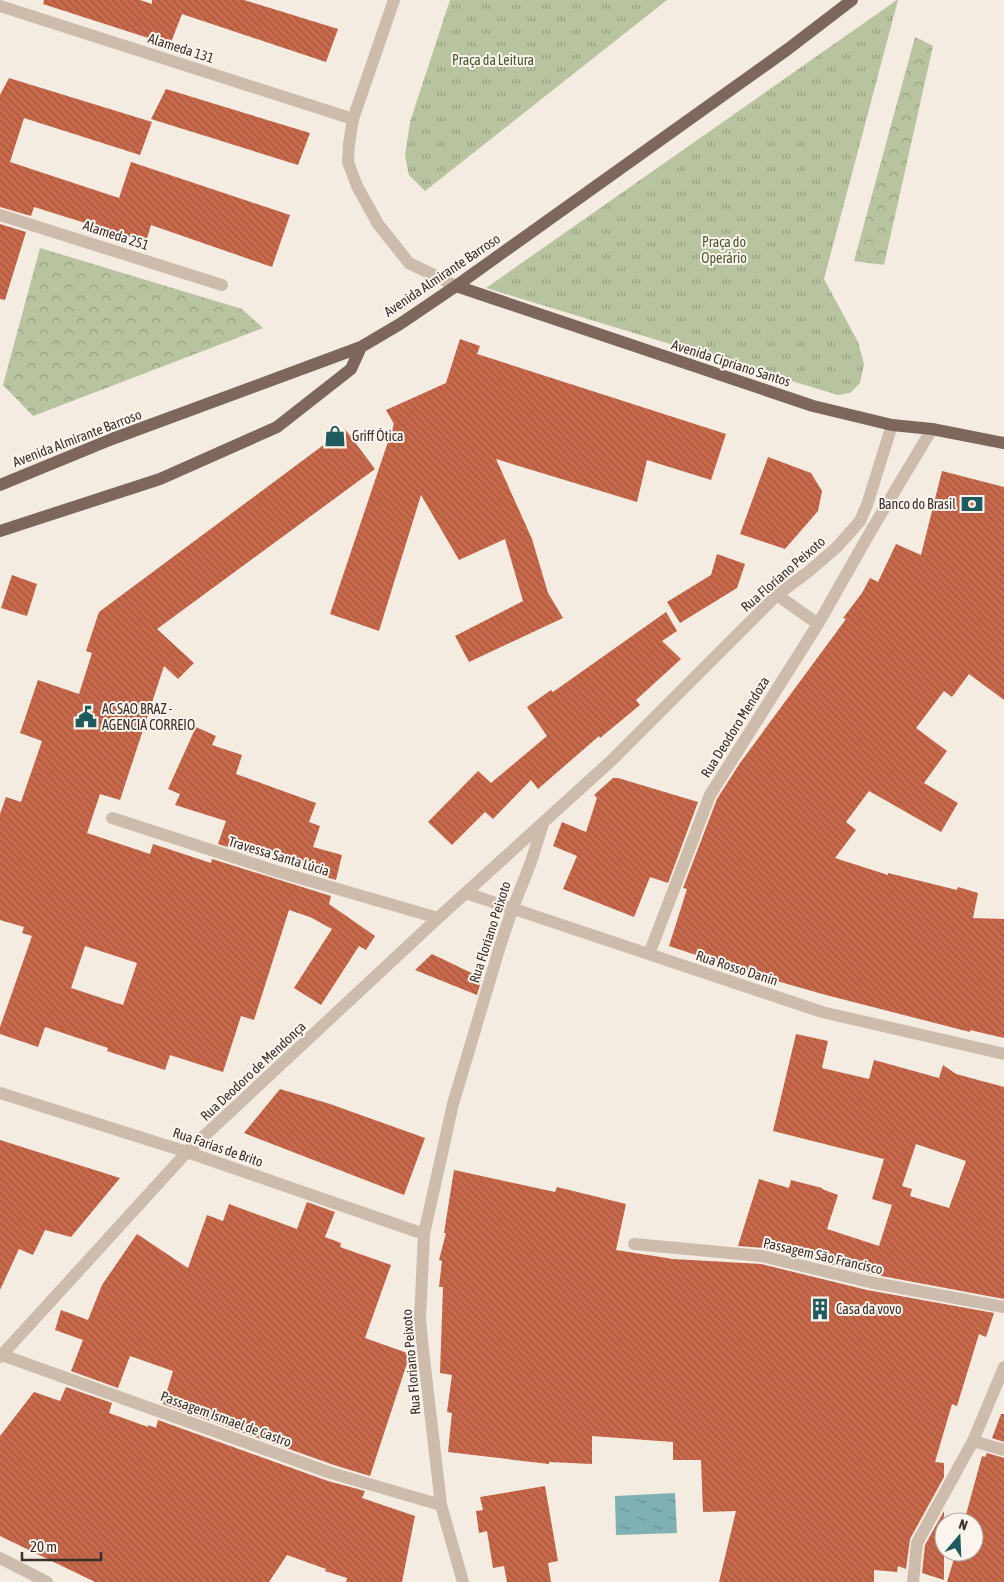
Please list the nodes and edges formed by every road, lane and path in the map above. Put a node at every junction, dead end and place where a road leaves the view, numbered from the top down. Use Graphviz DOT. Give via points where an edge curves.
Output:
graph roads {
  1 [pos="394,0"];
  2 [pos="852,0"];
  3 [pos="0,6"];
  4 [pos="353,119"];
  5 [pos="0,215"];
  6 [pos="222,285"];
  7 [pos="456,286"];
  8 [pos="361,348"];
  9 [pos="892,425"];
  10 [pos="932,429"];
  11 [pos="1004,443"];
  12 [pos="0,484"];
  13 [pos="0,531"];
  14 [pos="777,595"];
  15 [pos="818,624"];
  16 [pos="112,818"];
  17 [pos="543,824"];
  18 [pos="466,893"];
  19 [pos="512,910"];
  20 [pos="438,918"];
  21 [pos="649,954"];
  22 [pos="1004,1054"];
  23 [pos="0,1093"];
  24 [pos="188,1152"];
  25 [pos="424,1234"];
  26 [pos="634,1244"];
  27 [pos="1004,1307"];
  28 [pos="1,1356"];
  29 [pos="1004,1367"];
  30 [pos="973,1441"];
  31 [pos="1004,1450"];
  32 [pos="440,1506"];
  33 [pos="0,1558"];
  34 [pos="47,1582"];
  35 [pos="463,1582"];
  36 [pos="913,1582"];
  1 -- 4 [label="street"];
  2 -- 7 [label="main road, Avenida Almirante Barroso"];
  3 -- 4 [label="street, Alameda 131"];
  4 -- 7 [label="street" via="348,162 378,224 409,263"];
  5 -- 6 [label="street, Alameda 251"];
  7 -- 8 [label="main road, Avenida Almirante Barroso"];
  7 -- 9 [label="main road, Avenida Cipriano Santos" via="770,392"];
  8 -- 12 [label="main road, Avenida Almirante Barroso" via="112,439"];
  8 -- 13 [label="main road" via="351,369 277,427 160,478"];
  9 -- 10 [label="main road, Avenida Cipriano Santos"];
  9 -- 14 [label="street, Rua Floriano Peixoto" via="860,521 808,572"];
  10 -- 11 [label="main road, Avenida Cipriano Santos"];
  10 -- 15 [label="street, Rua Deodoro Mendoza"];
  14 -- 15 [label="street"];
  14 -- 17 [label="street, Rua Floriano Peixoto" via="612,760"];
  15 -- 21 [label="street, Rua Deodoro Mendoza" via="710,795"];
  16 -- 20 [label="street, Travessa Santa Lúcia" via="270,870"];
  17 -- 18 [label="street, Rua Deodoro de Mendonça"];
  17 -- 19 [label="street, Rua Floriano Peixoto"];
  18 -- 19 [label="street, Rua Rosso Danin"];
  18 -- 20 [label="street, Rua Deodoro de Mendonça"];
  19 -- 21 [label="street, Rua Rosso Danin"];
  19 -- 25 [label="street, Rua Floriano Peixoto" via="453,1104"];
  20 -- 24 [label="street, Rua Deodoro de Mendonça"];
  21 -- 22 [label="street, Rua Rosso Danin" via="822,1012"];
  23 -- 24 [label="street, Rua Farias de Brito"];
  24 -- 25 [label="street, Rua Farias de Brito"];
  24 -- 28 [label="street, Rua Deodoro de Mendonça"];
  25 -- 32 [label="street, Rua Floriano Peixoto" via="420,1318"];
  26 -- 27 [label="street, Passagem São Francisco" via="762,1256 870,1282"];
  28 -- 32 [label="street, Passagem Ismael de Castro" via="332,1472"];
  29 -- 30 [label="street"];
  30 -- 31 [label="street"];
  30 -- 36 [label="street" via="917,1543"];
  32 -- 35 [label="street, Rua Floriano Peixoto"];
  33 -- 34 [label="street"];
}
